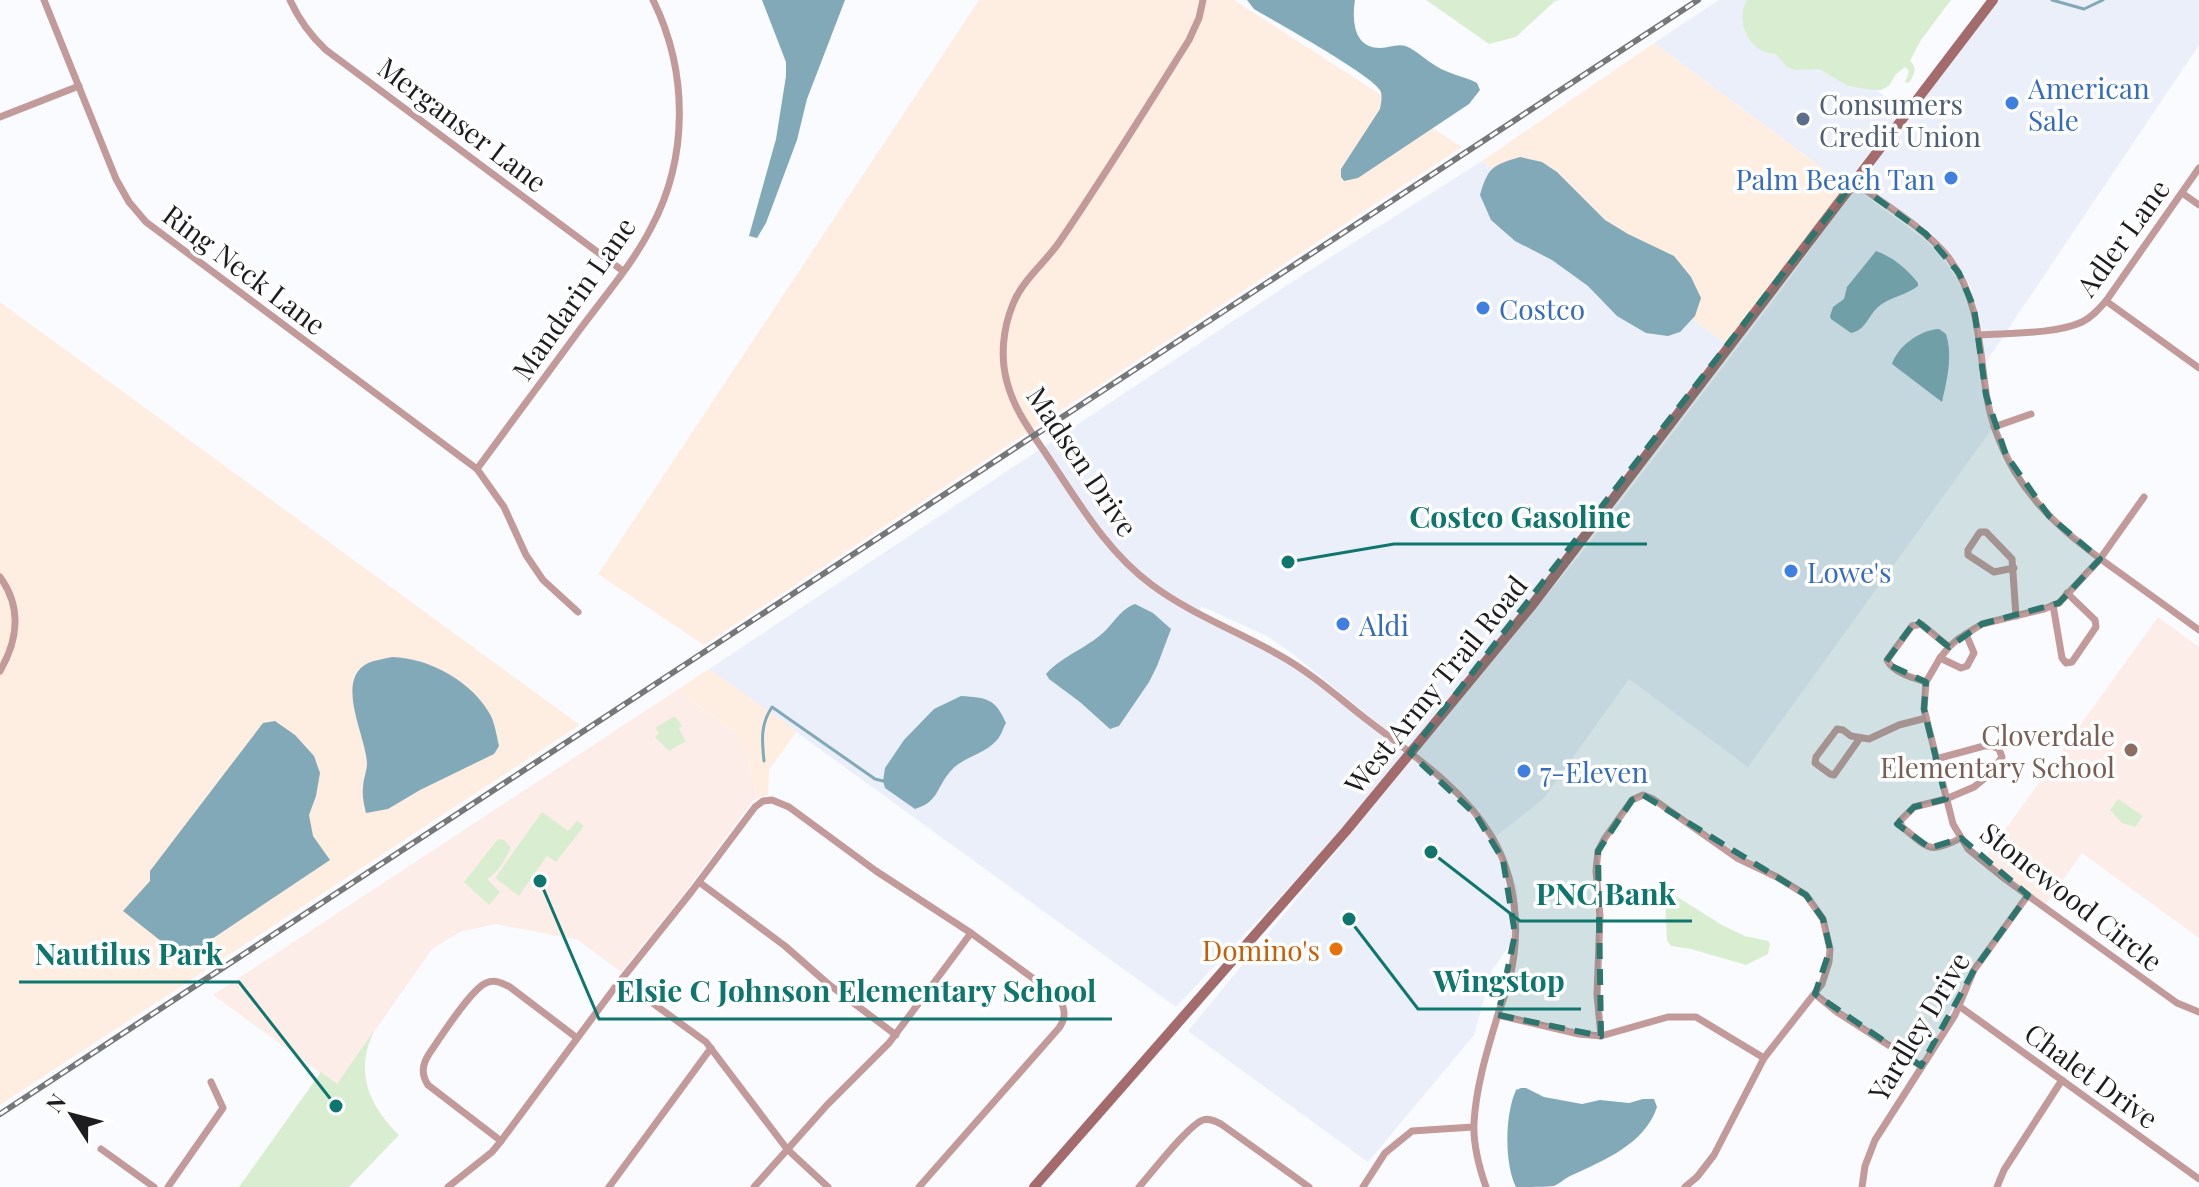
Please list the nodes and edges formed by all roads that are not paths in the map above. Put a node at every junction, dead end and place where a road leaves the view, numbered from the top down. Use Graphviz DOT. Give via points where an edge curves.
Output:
graph roads {
  1 [pos="44,0"];
  2 [pos="290,0"];
  3 [pos="653,0"];
  4 [pos="1203,0"];
  5 [pos="1993,0"];
  6 [pos="79,86"];
  7 [pos="0,117"];
  8 [pos="2199,168"];
  9 [pos="1854,182"];
  10 [pos="2182,193"];
  11 [pos="2199,205"];
  12 [pos="623,271"];
  13 [pos="2106,301"];
  14 [pos="1980,335"];
  15 [pos="2199,368"];
  16 [pos="2031,414"];
  17 [pos="1994,427"];
  18 [pos="477,469"];
  19 [pos="2144,497"];
  20 [pos="2100,559"];
  21 [pos="2014,568"];
  22 [pos="0,577"];
  23 [pos="2067,593"];
  24 [pos="2053,605"];
  25 [pos="578,612"];
  26 [pos="2016,616"];
  27 [pos="2199,630"];
  28 [pos="1966,634"];
  29 [pos="1949,647"];
  30 [pos="1940,658"];
  31 [pos="0,671"];
  32 [pos="1926,682"];
  33 [pos="1926,718"];
  34 [pos="1860,738"];
  35 [pos="1410,753"];
  36 [pos="1936,759"];
  37 [pos="1946,799"];
  38 [pos="1961,838"];
  39 [pos="699,882"];
  40 [pos="2028,895"];
  41 [pos="971,933"];
  42 [pos="621,980"];
  43 [pos="1815,994"];
  44 [pos="1959,1006"];
  45 [pos="2199,1012"];
  46 [pos="1498,1015"];
  47 [pos="896,1035"];
  48 [pos="1601,1036"];
  49 [pos="577,1038"];
  50 [pos="711,1048"];
  51 [pos="1764,1058"];
  52 [pos="1921,1066"];
  53 [pos="2062,1080"];
  54 [pos="211,1082"];
  55 [pos="1473,1127"];
  56 [pos="501,1141"];
  57 [pos="101,1149"];
  58 [pos="787,1149"];
  59 [pos="2199,1179"];
  60 [pos="154,1187"];
  61 [pos="168,1187"];
  62 [pos="448,1187"];
  63 [pos="609,1187"];
  64 [pos="754,1187"];
  65 [pos="828,1187"];
  66 [pos="919,1187"];
  67 [pos="1034,1187"];
  68 [pos="1139,1187"];
  69 [pos="1309,1187"];
  70 [pos="1363,1187"];
  71 [pos="1486,1187"];
  72 [pos="1685,1187"];
  73 [pos="1862,1187"];
  74 [pos="1997,1187"];
  1 -- 6 [label="street, Ring Neck Lane"];
  2 -- 12 [label="street, Merganser Lane" via="326,50"];
  3 -- 12 [label="street, Mandarin Lane" via="677,71 676,157 653,225"];
  4 -- 35 [label="street, Madsen Drive" via="1189,40 1058,245 1013,303 1005,332 1005,377 1033,436 1093,525 1129,566 1173,599 1288,660"];
  5 -- 9 [label="main road, West Army Trail Road"];
  6 -- 7 [label="street"];
  6 -- 18 [label="street, Ring Neck Lane" via="116,179 146,222"];
  8 -- 10 [label="street, Adler Lane"];
  9 -- 14 [label="street" via="1926,234 1948,257 1967,290"];
  9 -- 35 [label="main road, West Army Trail Road" via="1565,563"];
  10 -- 11 [label="street"];
  10 -- 13 [label="street, Adler Lane"];
  12 -- 18 [label="street, Mandarin Lane"];
  13 -- 14 [label="street, Adler Lane" via="2093,316 2061,328"];
  13 -- 15 [label="street"];
  14 -- 17 [label="street"];
  16 -- 17 [label="street"];
  17 -- 20 [label="street" via="2014,471 2040,507"];
  18 -- 25 [label="street, Ring Neck Lane" via="543,580"];
  19 -- 20 [label="street"];
  20 -- 23 [label="street"];
  20 -- 27 [label="street"];
  21 -- 21 [label="street" via="2012,559 1980,532 1968,555 1994,572"];
  21 -- 26 [label="street"];
  22 -- 31 [label="street" via="13,602 16,629"];
  23 -- 24 [label="street"];
  23 -- 24 [label="street" via="2096,627 2072,662 2062,658"];
  24 -- 26 [label="street"];
  26 -- 28 [label="street"];
  28 -- 29 [label="street"];
  28 -- 30 [label="street" via="1974,653 1967,666"];
  29 -- 30 [label="street"];
  29 -- 32 [label="street" via="1917,624 1887,660 1910,678"];
  30 -- 32 [label="street"];
  32 -- 33 [label="street, Stonewood Circle"];
  33 -- 34 [label="street"];
  33 -- 36 [label="street, Stonewood Circle"];
  34 -- 34 [label="street" via="1837,729 1815,763 1834,775"];
  35 -- 46 [label="street, Madsen Drive" via="1476,815 1503,860 1513,891 1515,934 1511,976"];
  35 -- 67 [label="main road, West Army Trail Road"];
  36 -- 37 [label="street, Stonewood Circle"];
  36 -- 37 [label="street" via="1992,746 2002,757 1974,787"];
  37 -- 38 [label="street, Stonewood Circle"];
  37 -- 38 [label="street" via="1914,807 1900,821 1902,827 1930,848 1940,849"];
  38 -- 40 [label="street, Stonewood Circle" via="1980,860"];
  39 -- 41 [label="street" via="752,811 772,800"];
  39 -- 42 [label="street"];
  39 -- 47 [label="street"];
  40 -- 44 [label="street, Yardley Drive" via="1974,970"];
  40 -- 45 [label="street, Stonewood Circle" via="2177,1003"];
  41 -- 47 [label="street"];
  41 -- 66 [label="street" via="1056,995 1065,1017"];
  42 -- 49 [label="street"];
  42 -- 50 [label="street"];
  43 -- 48 [label="street" via="1830,949 1823,919 1806,895 1737,858 1643,795 1632,800 1598,851"];
  43 -- 51 [label="street"];
  43 -- 52 [label="street"];
  44 -- 52 [label="street, Yardley Drive"];
  44 -- 53 [label="street, Chalet Drive"];
  46 -- 48 [label="street"];
  46 -- 55 [label="street, Madsen Drive"];
  47 -- 58 [label="street"];
  48 -- 51 [label="street" via="1668,1017 1696,1017"];
  49 -- 56 [label="street"];
  49 -- 56 [label="street" via="499,982 479,987 456,1017 425,1060 423,1076 433,1090"];
  50 -- 58 [label="street"];
  50 -- 63 [label="street"];
  51 -- 72 [label="street" via="1714,1155"];
  52 -- 73 [label="street, Yardley Drive" via="1875,1140"];
  53 -- 59 [label="street, Chalet Drive"];
  53 -- 74 [label="street"];
  54 -- 61 [label="street" via="223,1108"];
  55 -- 70 [label="street" via="1412,1131 1385,1153"];
  55 -- 71 [label="street, Madsen Drive"];
  56 -- 62 [label="street"];
  57 -- 60 [label="street"];
  58 -- 64 [label="street"];
  58 -- 65 [label="street"];
  68 -- 69 [label="street" via="1194,1125 1206,1119 1221,1124"];
}
